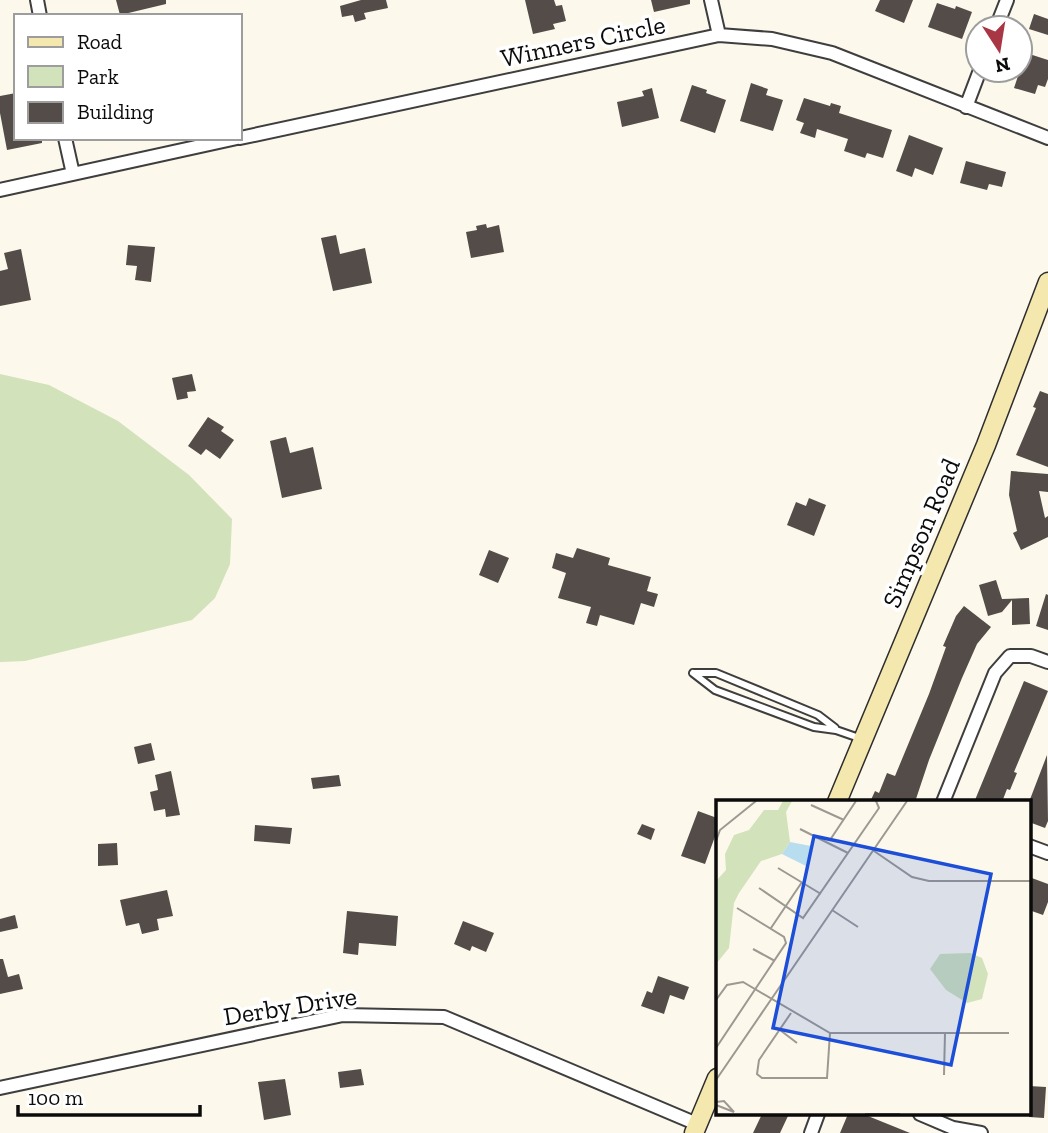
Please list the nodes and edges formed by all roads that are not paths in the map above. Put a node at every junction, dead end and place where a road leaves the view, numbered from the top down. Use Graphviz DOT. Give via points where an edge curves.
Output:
graph roads {
  1 [pos="711,0"];
  2 [pos="719,35"];
  3 [pos="975,84"];
  4 [pos="966,107"];
  5 [pos="242,137"];
  6 [pos="1048,138"];
  7 [pos="65,140"];
  8 [pos="229,140"];
  9 [pos="72,173"];
  10 [pos="0,190"];
  11 [pos="1048,282"];
  12 [pos="1048,662"];
  13 [pos="836,730"];
  14 [pos="864,740"];
  15 [pos="838,800"];
  16 [pos="944,800"];
  17 [pos="1030,846"];
  18 [pos="1048,853"];
  19 [pos="716,1080"];
  20 [pos="0,1088"];
  21 [pos="817,1116"];
  22 [pos="924,1116"];
  23 [pos="695,1128"];
  24 [pos="952,1130"];
  25 [pos="811,1133"];
  26 [pos="981,1133"];
  1 -- 2 [label="street"];
  2 -- 4 [label="street, Winners Circle" via="772,39 832,53"];
  2 -- 5 [label="street, Winners Circle"];
  3 -- 4 [label="street"];
  4 -- 6 [label="street, Winners Circle"];
  7 -- 9 [label="street"];
  8 -- 9 [label="street, Winners Circle"];
  9 -- 10 [label="street, Winners Circle"];
  11 -- 14 [label="main road, Simpson Road"];
  12 -- 16 [label="street" via="1010,656 995,674"];
  13 -- 13 [label="lane" via="818,715 716,673 693,673 715,690 814,727"];
  13 -- 14 [label="lane"];
  14 -- 15 [label="main road, Simpson Road"];
  17 -- 18 [label="street"];
  19 -- 23 [label="main road"];
  20 -- 23 [label="street, Derby Drive" via="343,1015 444,1017"];
  21 -- 25 [label="street"];
  22 -- 24 [label="street"];
  24 -- 26 [label="street"];
}
